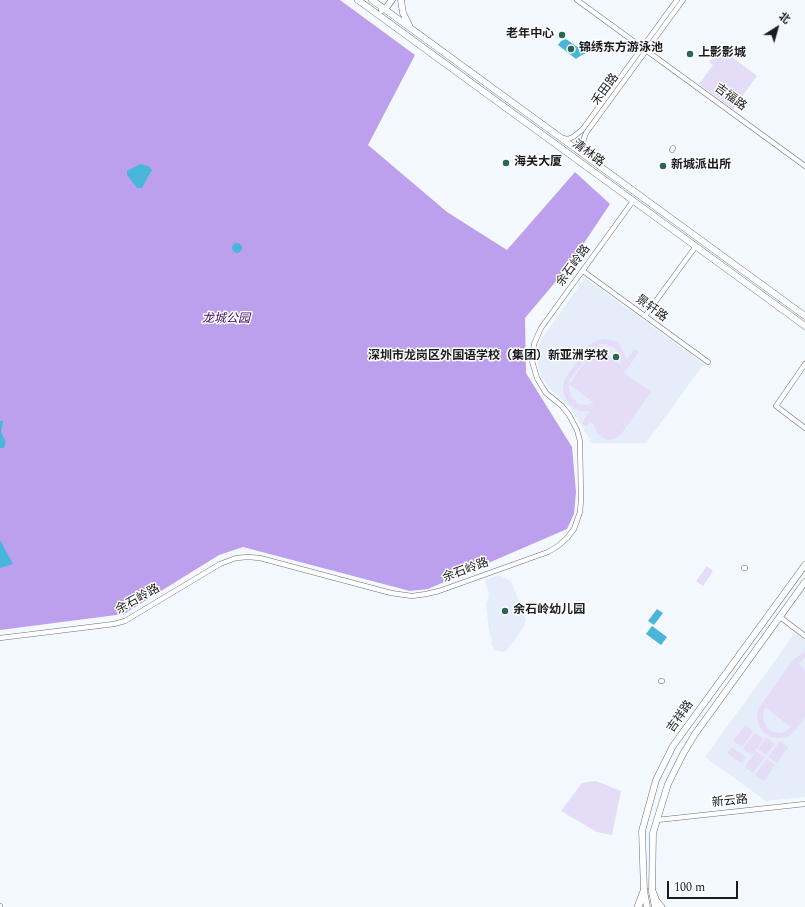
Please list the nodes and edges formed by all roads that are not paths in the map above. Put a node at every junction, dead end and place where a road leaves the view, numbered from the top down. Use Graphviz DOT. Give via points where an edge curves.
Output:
graph roads {
  1 [pos="358,0"];
  2 [pos="392,0"];
  3 [pos="401,0"];
  4 [pos="577,0"];
  5 [pos="677,0"];
  6 [pos="683,0"];
  7 [pos="374,1"];
  8 [pos="385,10"];
  9 [pos="375,13"];
  10 [pos="414,30"];
  11 [pos="645,49"];
  12 [pos="562,138"];
  13 [pos="585,155"];
  14 [pos="805,166"];
  15 [pos="633,201"];
  16 [pos="696,246"];
  17 [pos="583,271"];
  18 [pos="645,316"];
  19 [pos="805,316"];
  20 [pos="805,326"];
  21 [pos="708,362"];
  22 [pos="805,364"];
  23 [pos="805,428"];
  24 [pos="805,565"];
  25 [pos="805,582"];
  26 [pos="780,617"];
  27 [pos="805,636"];
  28 [pos="0,638"];
  29 [pos="805,804"];
  30 [pos="657,820"];
  31 [pos="644,891"];
  32 [pos="652,891"];
  33 [pos="638,907"];
  34 [pos="646,907"];
  35 [pos="655,907"];
  36 [pos="661,907"];
  1 -- 9 [label="main road, 清林路"];
  2 -- 8 [label="main road"];
  3 -- 10 [label="main road" via="403,13"];
  4 -- 11 [label="street, 吉福路"];
  5 -- 11 [label="street, 禾田路"];
  6 -- 11 [label="street, 禾田路"];
  7 -- 8 [label="main road, 清林路"];
  7 -- 9 [label="main road"];
  8 -- 9 [label="main road"];
  8 -- 10 [label="main road, 清林路"];
  9 -- 15 [label="main road, 清林路"];
  10 -- 12 [label="main road, 清林路"];
  11 -- 12 [label="street, 禾田路" via="582,130 573,137"];
  11 -- 13 [label="street, 禾田路" via="586,133 582,144"];
  11 -- 14 [label="street, 吉福路"];
  12 -- 13 [label="main road, 清林路"];
  13 -- 19 [label="main road, 清林路"];
  15 -- 16 [label="main road, 清林路"];
  15 -- 17 [label="street, 余石岭路"];
  16 -- 18 [label="street"];
  16 -- 20 [label="main road, 清林路"];
  17 -- 18 [label="street, 景轩路"];
  17 -- 28 [label="street, 余石岭路" via="541,328 533,350 536,378 546,393 569,415 580,441 580,512 570,533 553,549 439,591 412,596 391,593 260,558 236,558 220,564 125,621"];
  18 -- 21 [label="street, 景轩路"];
  22 -- 23 [label="street" via="776,406"];
  24 -- 31 [label="main road, 吉祥路" via="673,746 656,780 642,831"];
  25 -- 26 [label="main road, 吉祥路"];
  26 -- 27 [label="street"];
  26 -- 30 [label="main road, 吉祥路" via="683,754 668,784"];
  29 -- 30 [label="street, 新云路"];
  30 -- 32 [label="main road, 吉祥路" via="653,834"];
  31 -- 33 [label="main road"];
  31 -- 34 [label="main road, 吉祥路"];
  32 -- 35 [label="main road, 吉祥路"];
  32 -- 36 [label="main road"];
}
